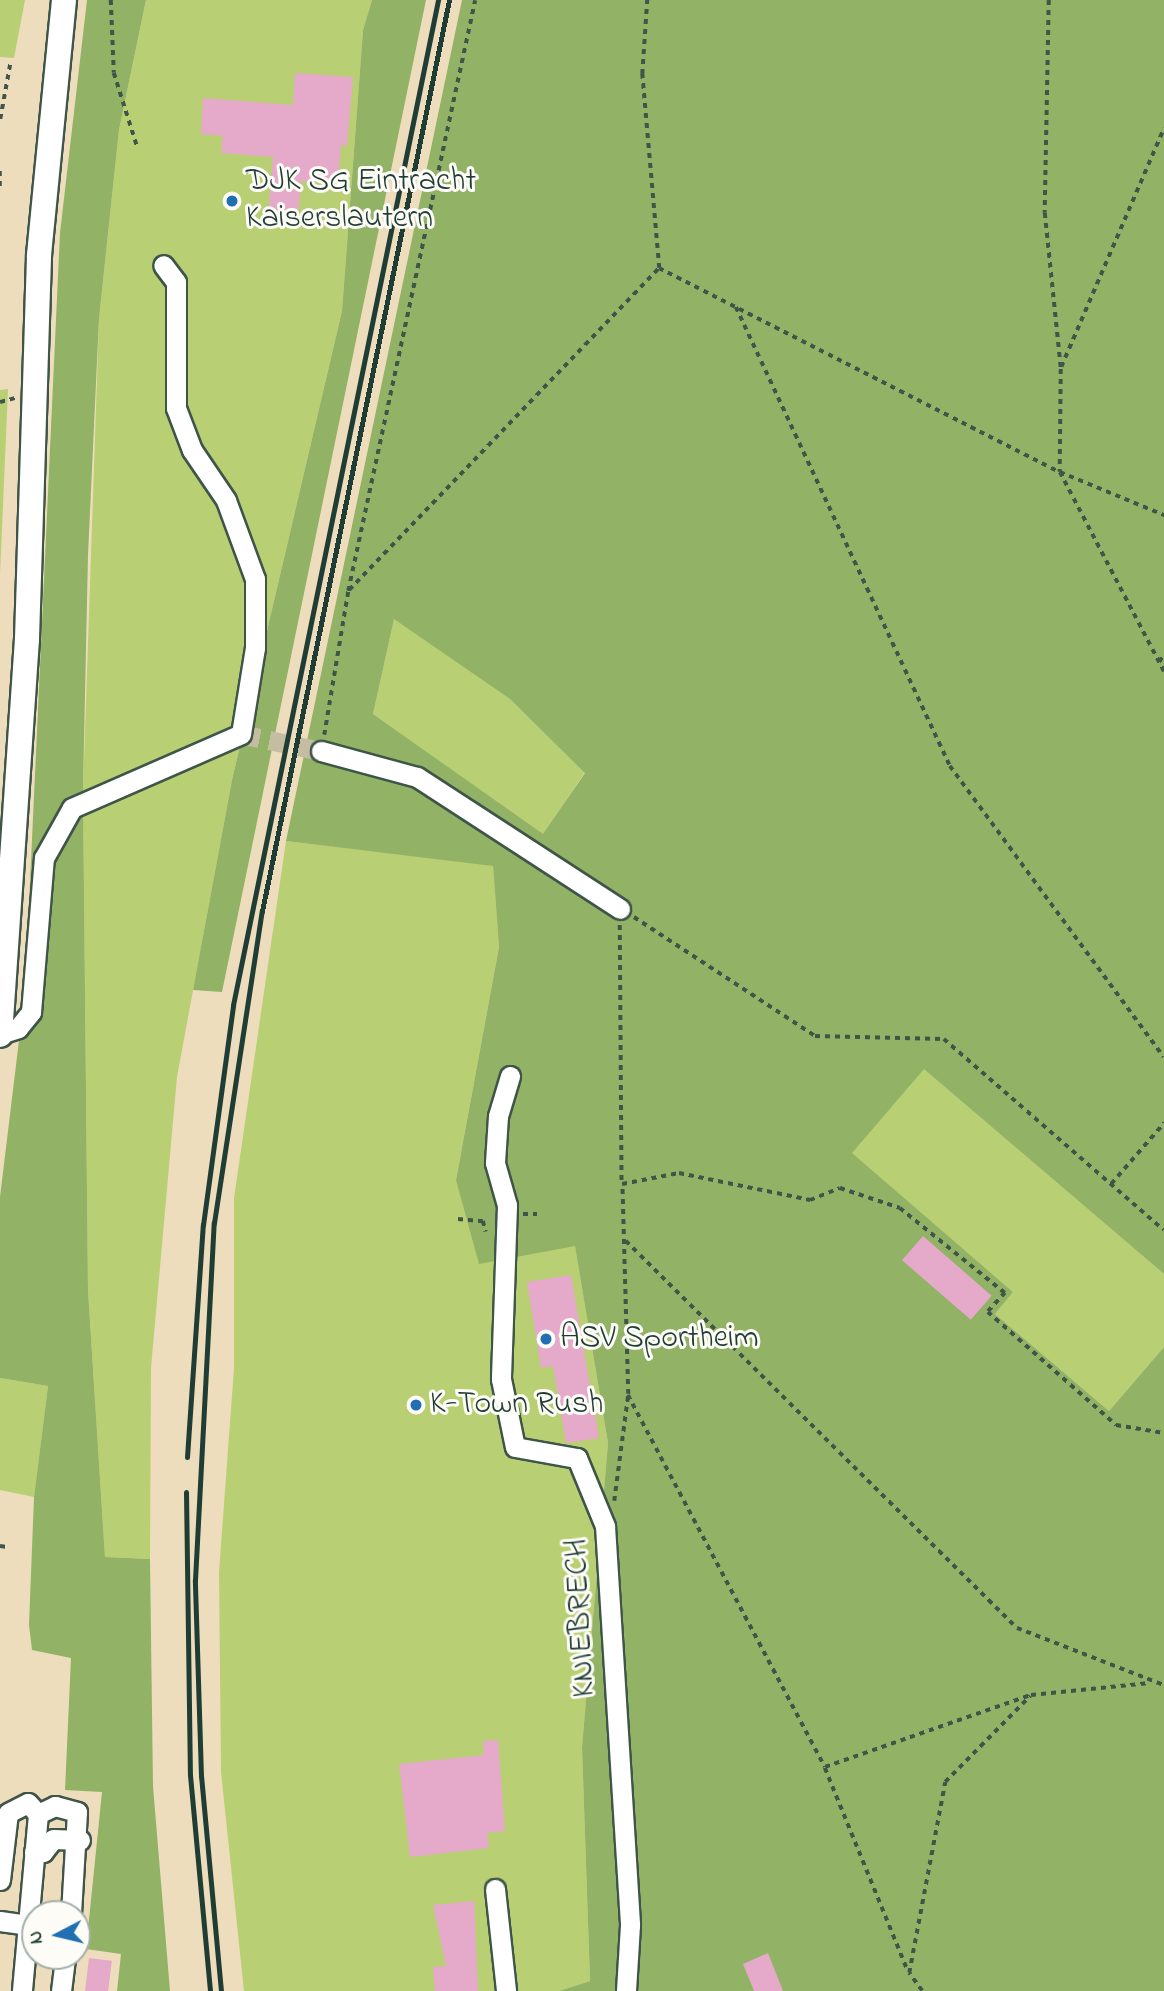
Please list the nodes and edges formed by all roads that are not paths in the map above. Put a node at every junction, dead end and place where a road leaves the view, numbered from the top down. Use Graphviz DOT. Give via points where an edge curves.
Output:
graph roads {
  1 [pos="64,0"];
  2 [pos="163,265"];
  3 [pos="321,751"];
  4 [pos="620,909"];
  5 [pos="0,1035"];
  6 [pos="510,1076"];
  7 [pos="38,1814"];
  8 [pos="80,1840"];
  9 [pos="34,1852"];
  10 [pos="0,1880"];
  11 [pos="495,1889"];
  12 [pos="33,1900"];
  13 [pos="73,1900"];
  14 [pos="0,1921"];
  15 [pos="21,1924"];
  16 [pos="25,1970"];
  17 [pos="63,1970"];
  18 [pos="22,1991"];
  19 [pos="61,1991"];
  20 [pos="506,1991"];
  21 [pos="626,1991"];
  1 -- 5 [label="main road" via="40,255 27,639"];
  2 -- 5 [label="street" via="176,282 176,408 192,450 230,509 256,579 255,648 241,734 72,807 44,858 31,1012 18,1028"];
  3 -- 4 [label="street" via="417,777"];
  6 -- 21 [label="street, KNIEBRECH" via="498,1116 495,1163 507,1205 502,1379 515,1447 577,1458 605,1526 630,1925"];
  7 -- 8 [label="street" via="55,1806 77,1812"];
  7 -- 9 [label="street"];
  7 -- 10 [label="street" via="28,1803 12,1805"];
  8 -- 9 [label="street" via="53,1839 43,1852"];
  8 -- 13 [label="street"];
  9 -- 12 [label="street"];
  11 -- 20 [label="street"];
  14 -- 15 [label="street"];
  16 -- 18 [label="street"];
  17 -- 19 [label="street"];
}
